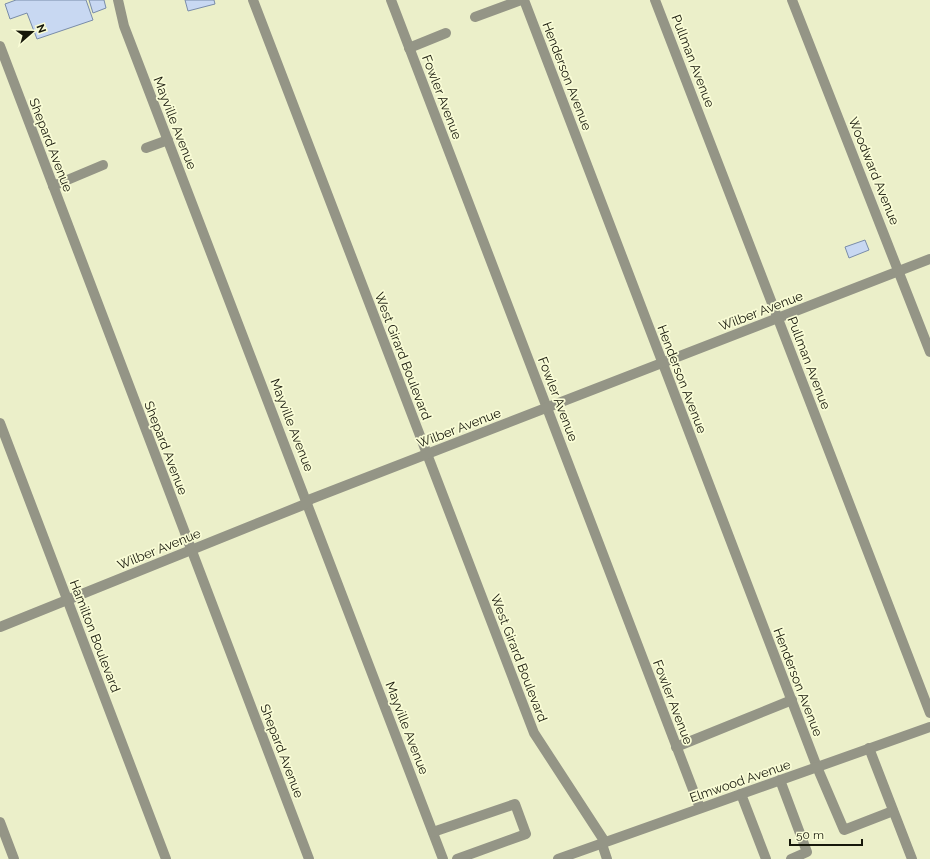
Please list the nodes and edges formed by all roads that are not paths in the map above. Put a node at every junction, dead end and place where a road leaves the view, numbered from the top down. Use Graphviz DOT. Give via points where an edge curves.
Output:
graph roads {
  1 [pos="118,0"];
  2 [pos="253,0"];
  3 [pos="391,0"];
  4 [pos="522,0"];
  5 [pos="655,0"];
  6 [pos="792,0"];
  7 [pos="475,17"];
  8 [pos="446,33"];
  9 [pos="0,46"];
  10 [pos="409,48"];
  11 [pos="168,140"];
  12 [pos="146,148"];
  13 [pos="103,166"];
  14 [pos="53,186"];
  15 [pos="930,259"];
  16 [pos="899,271"];
  17 [pos="778,318"];
  18 [pos="930,352"];
  19 [pos="662,363"];
  20 [pos="547,408"];
  21 [pos="0,423"];
  22 [pos="427,455"];
  23 [pos="307,501"];
  24 [pos="191,550"];
  25 [pos="67,600"];
  26 [pos="0,627"];
  27 [pos="792,700"];
  28 [pos="930,713"];
  29 [pos="930,727"];
  30 [pos="676,747"];
  31 [pos="869,748"];
  32 [pos="817,767"];
  33 [pos="780,780"];
  34 [pos="741,794"];
  35 [pos="700,808"];
  36 [pos="893,811"];
  37 [pos="0,822"];
  38 [pos="433,832"];
  39 [pos="603,843"];
  40 [pos="14,859"];
  41 [pos="166,859"];
  42 [pos="309,859"];
  43 [pos="443,859"];
  44 [pos="458,859"];
  45 [pos="558,859"];
  46 [pos="608,859"];
  47 [pos="766,859"];
  48 [pos="790,859"];
  49 [pos="912,859"];
  1 -- 11 [label="street, Mayville Avenue" via="124,26"];
  2 -- 22 [label="street, West Girard Boulevard"];
  3 -- 10 [label="street, Fowler Avenue"];
  4 -- 7 [label="street"];
  4 -- 19 [label="street, Henderson Avenue"];
  5 -- 17 [label="street, Pullman Avenue"];
  6 -- 16 [label="street, Woodward Avenue"];
  8 -- 10 [label="street"];
  9 -- 14 [label="street, Shepard Avenue"];
  10 -- 20 [label="street, Fowler Avenue"];
  11 -- 12 [label="street"];
  11 -- 23 [label="street, Mayville Avenue"];
  13 -- 14 [label="street"];
  14 -- 24 [label="street, Shepard Avenue"];
  15 -- 16 [label="street, Wilber Avenue"];
  16 -- 17 [label="street, Wilber Avenue"];
  16 -- 18 [label="street, Woodward Avenue"];
  17 -- 19 [label="street, Wilber Avenue"];
  17 -- 28 [label="street, Pullman Avenue"];
  19 -- 20 [label="street, Wilber Avenue"];
  19 -- 27 [label="street, Henderson Avenue"];
  20 -- 22 [label="street, Wilber Avenue"];
  20 -- 30 [label="street, Fowler Avenue"];
  21 -- 25 [label="street, Hamilton Boulevard"];
  22 -- 23 [label="street, Wilber Avenue"];
  22 -- 39 [label="street, West Girard Boulevard" via="534,733"];
  23 -- 24 [label="street, Wilber Avenue" via="303,505"];
  23 -- 38 [label="street, Mayville Avenue"];
  24 -- 25 [label="street, Wilber Avenue"];
  24 -- 42 [label="street, Shepard Avenue"];
  25 -- 26 [label="street, Wilber Avenue"];
  25 -- 41 [label="street, Hamilton Boulevard"];
  27 -- 30 [label="street"];
  27 -- 32 [label="street, Henderson Avenue"];
  29 -- 31 [label="street, Elmwood Avenue"];
  30 -- 35 [label="street, Fowler Avenue"];
  31 -- 32 [label="street, Elmwood Avenue"];
  31 -- 36 [label="street"];
  32 -- 33 [label="street, Elmwood Avenue"];
  32 -- 36 [label="street, Henderson Avenue" via="844,830"];
  33 -- 34 [label="street, Elmwood Avenue"];
  33 -- 48 [label="street" via="808,852"];
  34 -- 35 [label="street, Elmwood Avenue"];
  34 -- 47 [label="street"];
  35 -- 39 [label="street, Elmwood Avenue"];
  36 -- 49 [label="street"];
  37 -- 40 [label="street"];
  38 -- 43 [label="street, Mayville Avenue"];
  38 -- 44 [label="street" via="516,804 526,834"];
  39 -- 45 [label="street, Elmwood Avenue"];
  39 -- 46 [label="street, West Girard Boulevard"];
}
